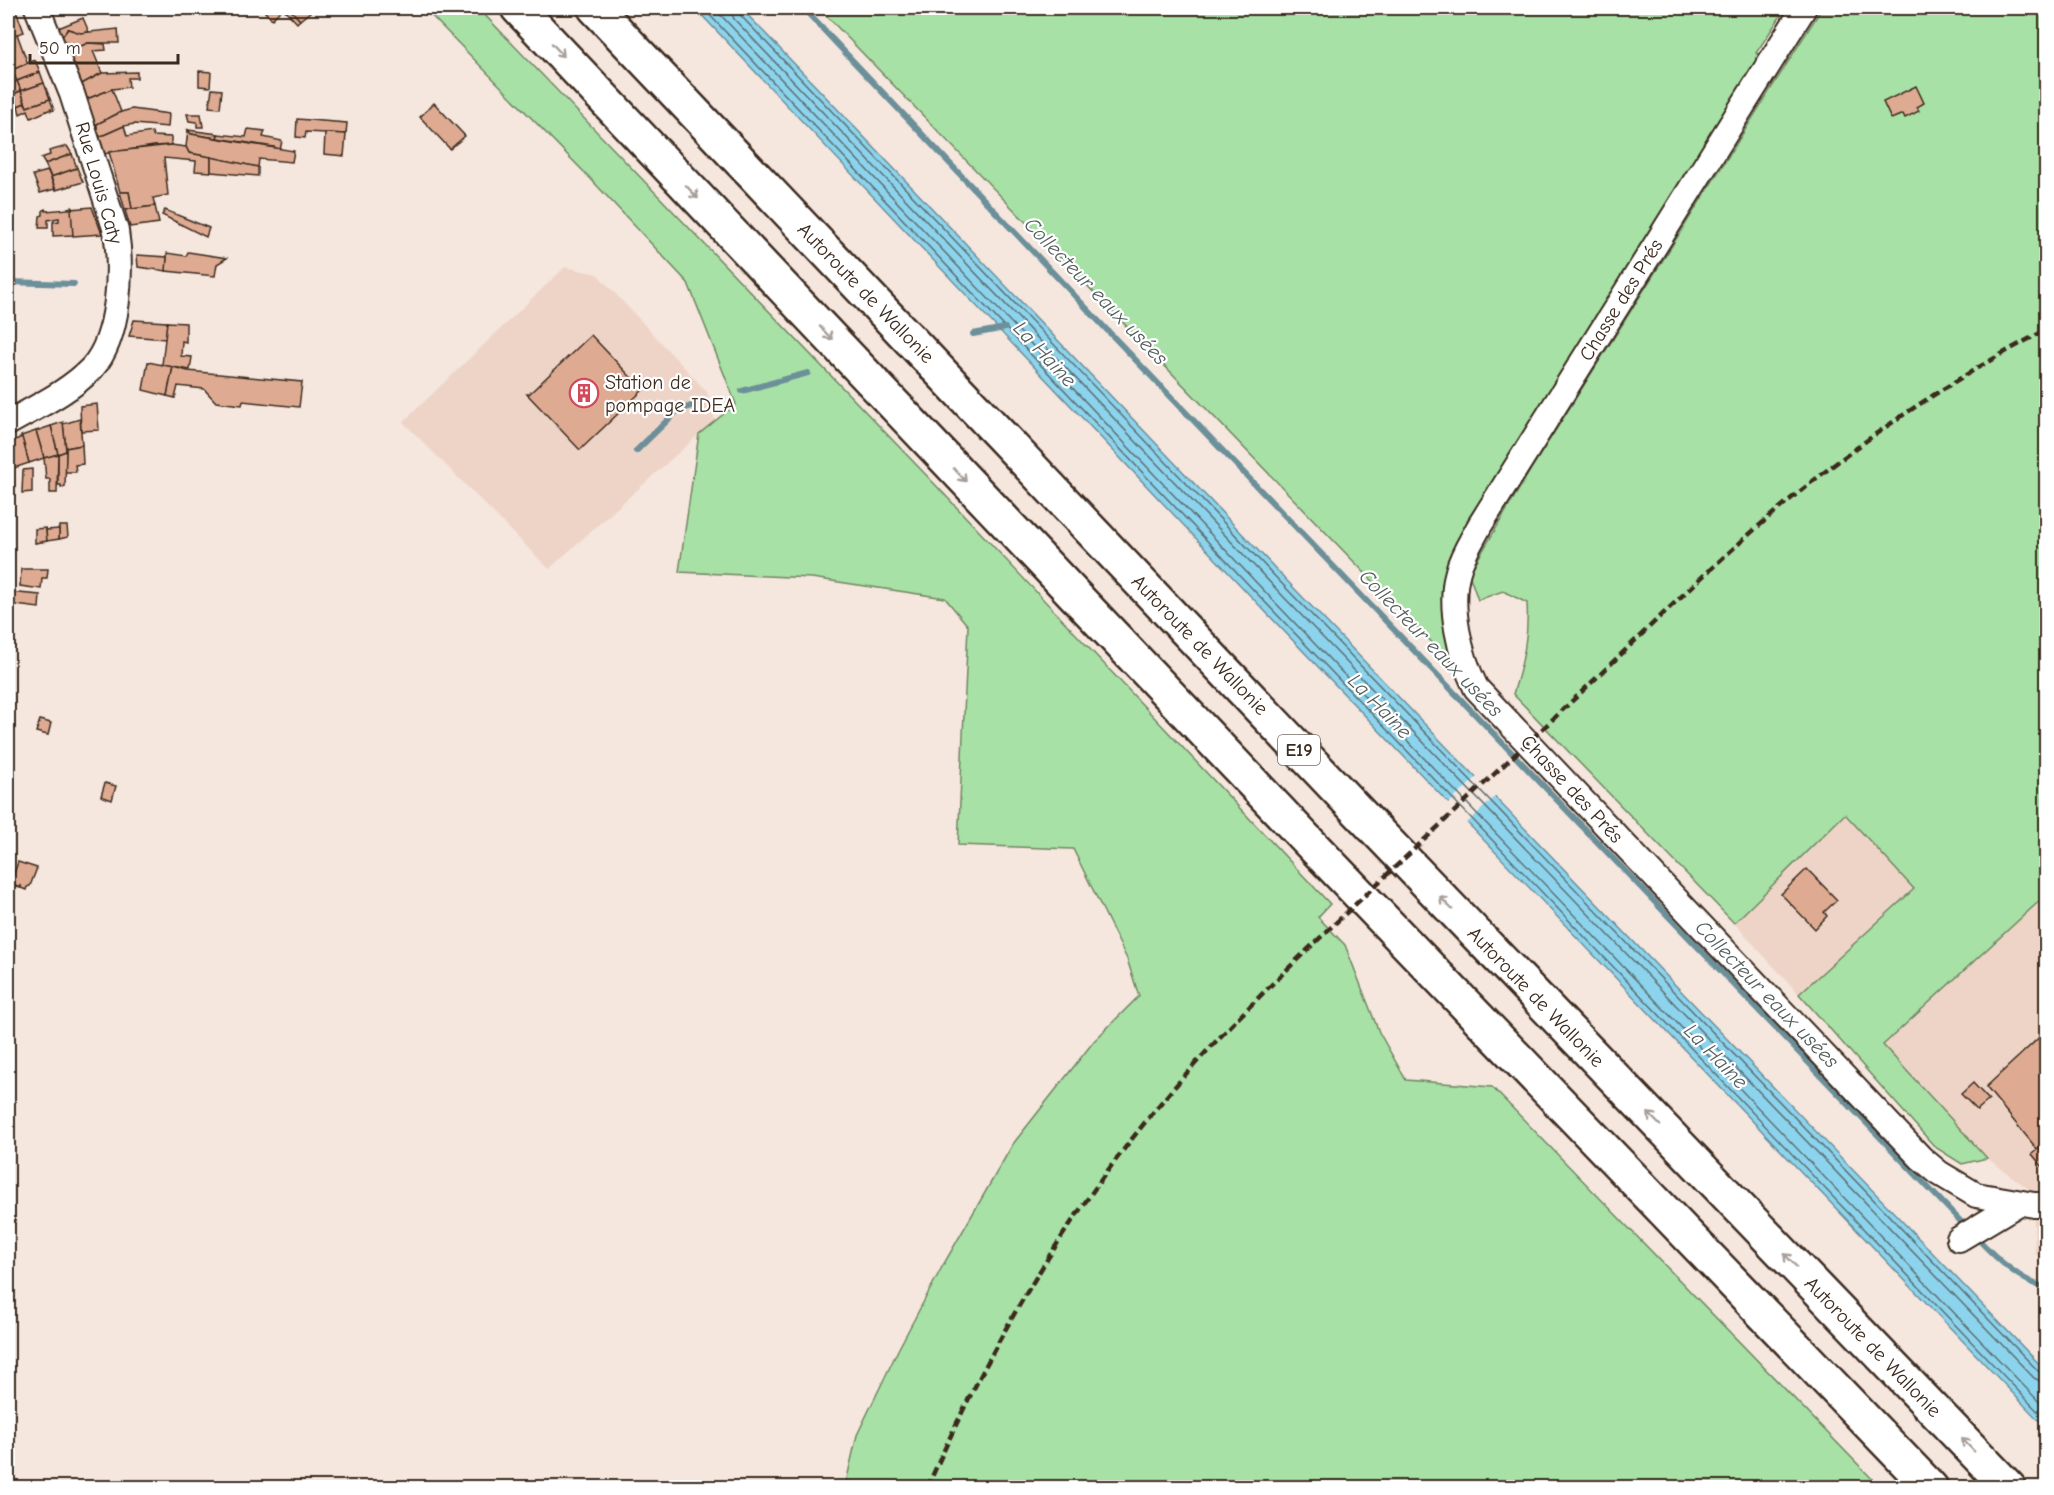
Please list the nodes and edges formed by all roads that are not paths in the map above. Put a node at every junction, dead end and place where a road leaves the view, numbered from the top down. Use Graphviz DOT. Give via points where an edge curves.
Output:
graph roads {
  1 [pos="37,8"];
  2 [pos="518,8"];
  3 [pos="595,8"];
  4 [pos="1804,8"];
  5 [pos="8,423"];
  6 [pos="2033,1204"];
  7 [pos="1959,1239"];
  8 [pos="1931,1488"];
  9 [pos="2009,1488"];
  1 -- 5 [label="street, Rue Louis Caty" via="72,94 116,231 118,281 115,311 102,356 77,382"];
  2 -- 8 [label="highway, one-way" via="1304,837"];
  9 -- 3 [label="highway, Autoroute de Wallonie / E19, one-way" via="1347,800"];
  4 -- 6 [label="street, Chasse des Prés" via="1480,525 1458,571 1455,618 1467,670 1476,688 1921,1158 1976,1195"];
  6 -- 7 [label="street"];
}
